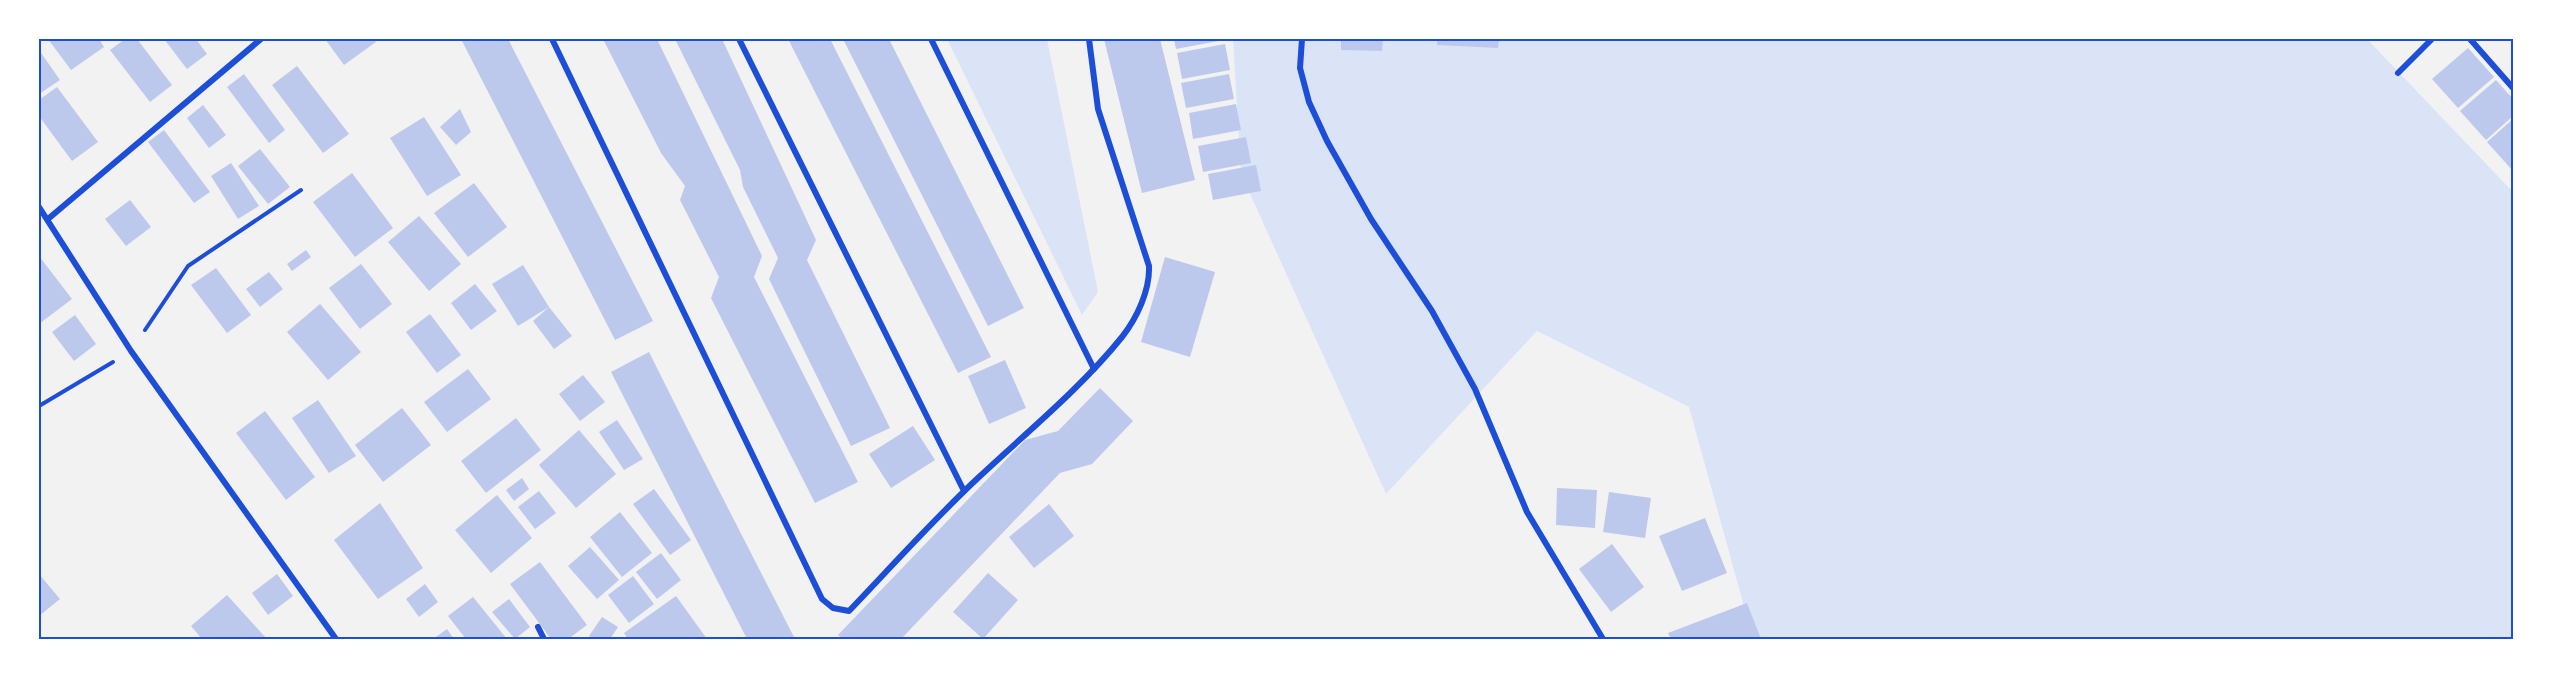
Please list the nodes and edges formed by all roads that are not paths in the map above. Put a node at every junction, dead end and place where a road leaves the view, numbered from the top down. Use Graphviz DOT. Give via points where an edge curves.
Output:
graph roads {
  1 [pos="261,39"];
  2 [pos="552,39"];
  3 [pos="739,39"];
  4 [pos="931,39"];
  5 [pos="1089,39"];
  6 [pos="1302,39"];
  7 [pos="2432,39"];
  8 [pos="2470,39"];
  9 [pos="2398,73"];
  10 [pos="2513,88"];
  11 [pos="39,207"];
  12 [pos="48,219"];
  13 [pos="1094,369"];
  14 [pos="964,491"];
  15 [pos="538,627"];
  16 [pos="336,639"];
  17 [pos="544,639"];
  18 [pos="1603,639"];
  1 -- 12 [label="street"];
  2 -- 14 [label="street" via="822,599 833,608 849,610"];
  3 -- 14 [label="street"];
  4 -- 13 [label="street"];
  5 -- 13 [label="street" via="1098,109 1150,279 1124,335"];
  6 -- 18 [label="street" via="1300,68 1309,102 1327,141 1371,219 1432,311 1475,389 1527,512"];
  7 -- 9 [label="street"];
  8 -- 10 [label="street"];
  11 -- 12 [label="street"];
  12 -- 16 [label="street" via="131,351"];
  13 -- 14 [label="street"];
  15 -- 17 [label="street"];
}
